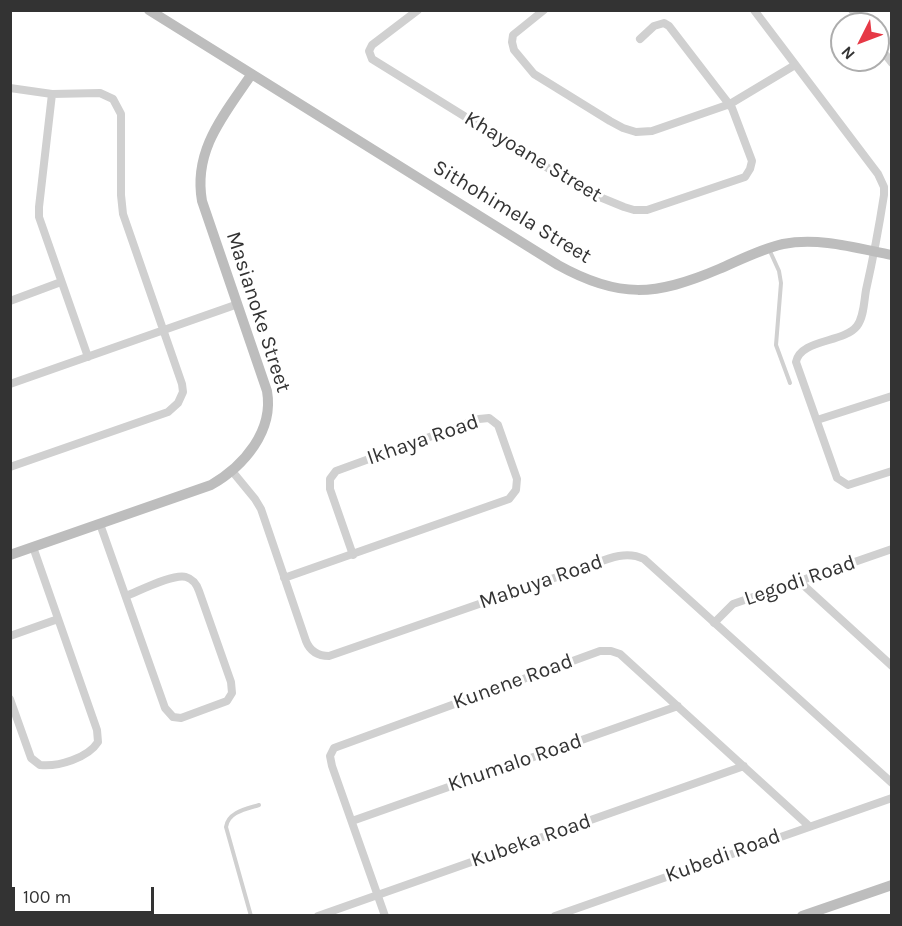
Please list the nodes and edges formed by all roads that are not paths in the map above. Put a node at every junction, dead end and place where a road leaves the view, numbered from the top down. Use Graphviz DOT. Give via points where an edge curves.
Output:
graph roads {
  1 [pos="148,10"];
  2 [pos="418,10"];
  3 [pos="544,10"];
  4 [pos="754,10"];
  5 [pos="640,39"];
  6 [pos="795,65"];
  7 [pos="251,75"];
  8 [pos="10,88"];
  9 [pos="52,94"];
  10 [pos="730,105"];
  11 [pos="768,248"];
  12 [pos="874,252"];
  13 [pos="891,255"];
  14 [pos="61,282"];
  15 [pos="10,301"];
  16 [pos="238,304"];
  17 [pos="165,331"];
  18 [pos="88,357"];
  19 [pos="790,382"];
  20 [pos="10,384"];
  21 [pos="891,396"];
  22 [pos="817,420"];
  23 [pos="10,467"];
  24 [pos="232,471"];
  25 [pos="891,471"];
  26 [pos="100,524"];
  27 [pos="33,547"];
  28 [pos="887,550"];
  29 [pos="10,555"];
  30 [pos="353,555"];
  31 [pos="891,560"];
  32 [pos="284,578"];
  33 [pos="800,582"];
  34 [pos="126,596"];
  35 [pos="58,619"];
  36 [pos="714,623"];
  37 [pos="10,636"];
  38 [pos="891,666"];
  39 [pos="10,699"];
  40 [pos="678,706"];
  41 [pos="744,766"];
  42 [pos="891,783"];
  43 [pos="891,798"];
  44 [pos="259,805"];
  45 [pos="352,821"];
  46 [pos="809,826"];
  47 [pos="891,885"];
  48 [pos="377,895"];
  49 [pos="251,915"];
  50 [pos="318,915"];
  51 [pos="385,915"];
  52 [pos="555,915"];
  53 [pos="802,915"];
  1 -- 7 [label="street, Sithohimela Street"];
  2 -- 10 [label="street, Khayoane Street" via="370,48 370,56 376,62 585,191 634,210 653,208 747,174 752,161"];
  3 -- 10 [label="street" via="513,35 514,50 534,74 623,128 652,131"];
  4 -- 6 [label="street"];
  5 -- 10 [label="street" via="658,24 669,26"];
  6 -- 10 [label="street"];
  6 -- 12 [label="street" via="882,182 884,195"];
  7 -- 11 [label="street, Sithohimela Street" via="558,265 591,281 637,291 664,288"];
  7 -- 16 [label="street, Masianoke Street" via="209,142 199,178 202,201"];
  8 -- 9 [label="street"];
  9 -- 14 [label="street" via="39,213"];
  9 -- 17 [label="street" via="100,93 111,97 119,108 123,214"];
  11 -- 12 [label="street, Sithohimela Street" via="815,242"];
  11 -- 19 [label="lane" via="781,283 776,345"];
  12 -- 13 [label="street, Sithohimela Street"];
  12 -- 22 [label="street" via="859,323 849,333 804,349 797,357"];
  14 -- 15 [label="street"];
  14 -- 18 [label="street"];
  16 -- 17 [label="street"];
  16 -- 24 [label="street, Masianoke Street" via="269,408 259,437"];
  17 -- 18 [label="street"];
  17 -- 23 [label="street" via="183,392 172,410"];
  18 -- 20 [label="street"];
  21 -- 22 [label="street"];
  22 -- 25 [label="street" via="839,481 855,484"];
  24 -- 26 [label="street, Masianoke Street" via="211,485"];
  24 -- 32 [label="street, Mabuya Road" via="261,509"];
  26 -- 27 [label="street, Masianoke Street"];
  26 -- 34 [label="street"];
  27 -- 29 [label="street, Masianoke Street"];
  27 -- 35 [label="street"];
  28 -- 31 [label="street"];
  28 -- 33 [label="street, Legodi Road"];
  30 -- 30 [label="street, Ikhaya Road" via="509,499 518,479 498,425 489,418 479,419 336,471 330,479 330,489"];
  30 -- 32 [label="street, Ikhaya Road"];
  32 -- 36 [label="street, Mabuya Road" via="308,646 322,656 627,554 644,559"];
  33 -- 36 [label="street, Legodi Road" via="733,604"];
  33 -- 38 [label="street"];
  34 -- 34 [label="street" via="162,702 170,714 182,718 228,701 231,682 193,581 174,577"];
  35 -- 37 [label="street"];
  35 -- 39 [label="street" via="98,737 95,747 55,765 40,765 29,753"];
  36 -- 42 [label="street, Mabuya Road"];
  40 -- 41 [label="street, Kunene Road"];
  40 -- 45 [label="street, Khumalo Road"];
  40 -- 45 [label="street, Kunene Road" via="620,654 600,651 334,748 330,760"];
  41 -- 46 [label="street, Kunene Road"];
  41 -- 48 [label="street, Kubeka Road"];
  43 -- 46 [label="street, Kubedi Road"];
  44 -- 49 [label="lane" via="231,816 226,827"];
  45 -- 48 [label="street, Kunene Road"];
  46 -- 52 [label="street, Kubedi Road"];
  47 -- 53 [label="street"];
  48 -- 50 [label="street, Kubeka Road"];
  48 -- 51 [label="street, Kunene Road"];
}
